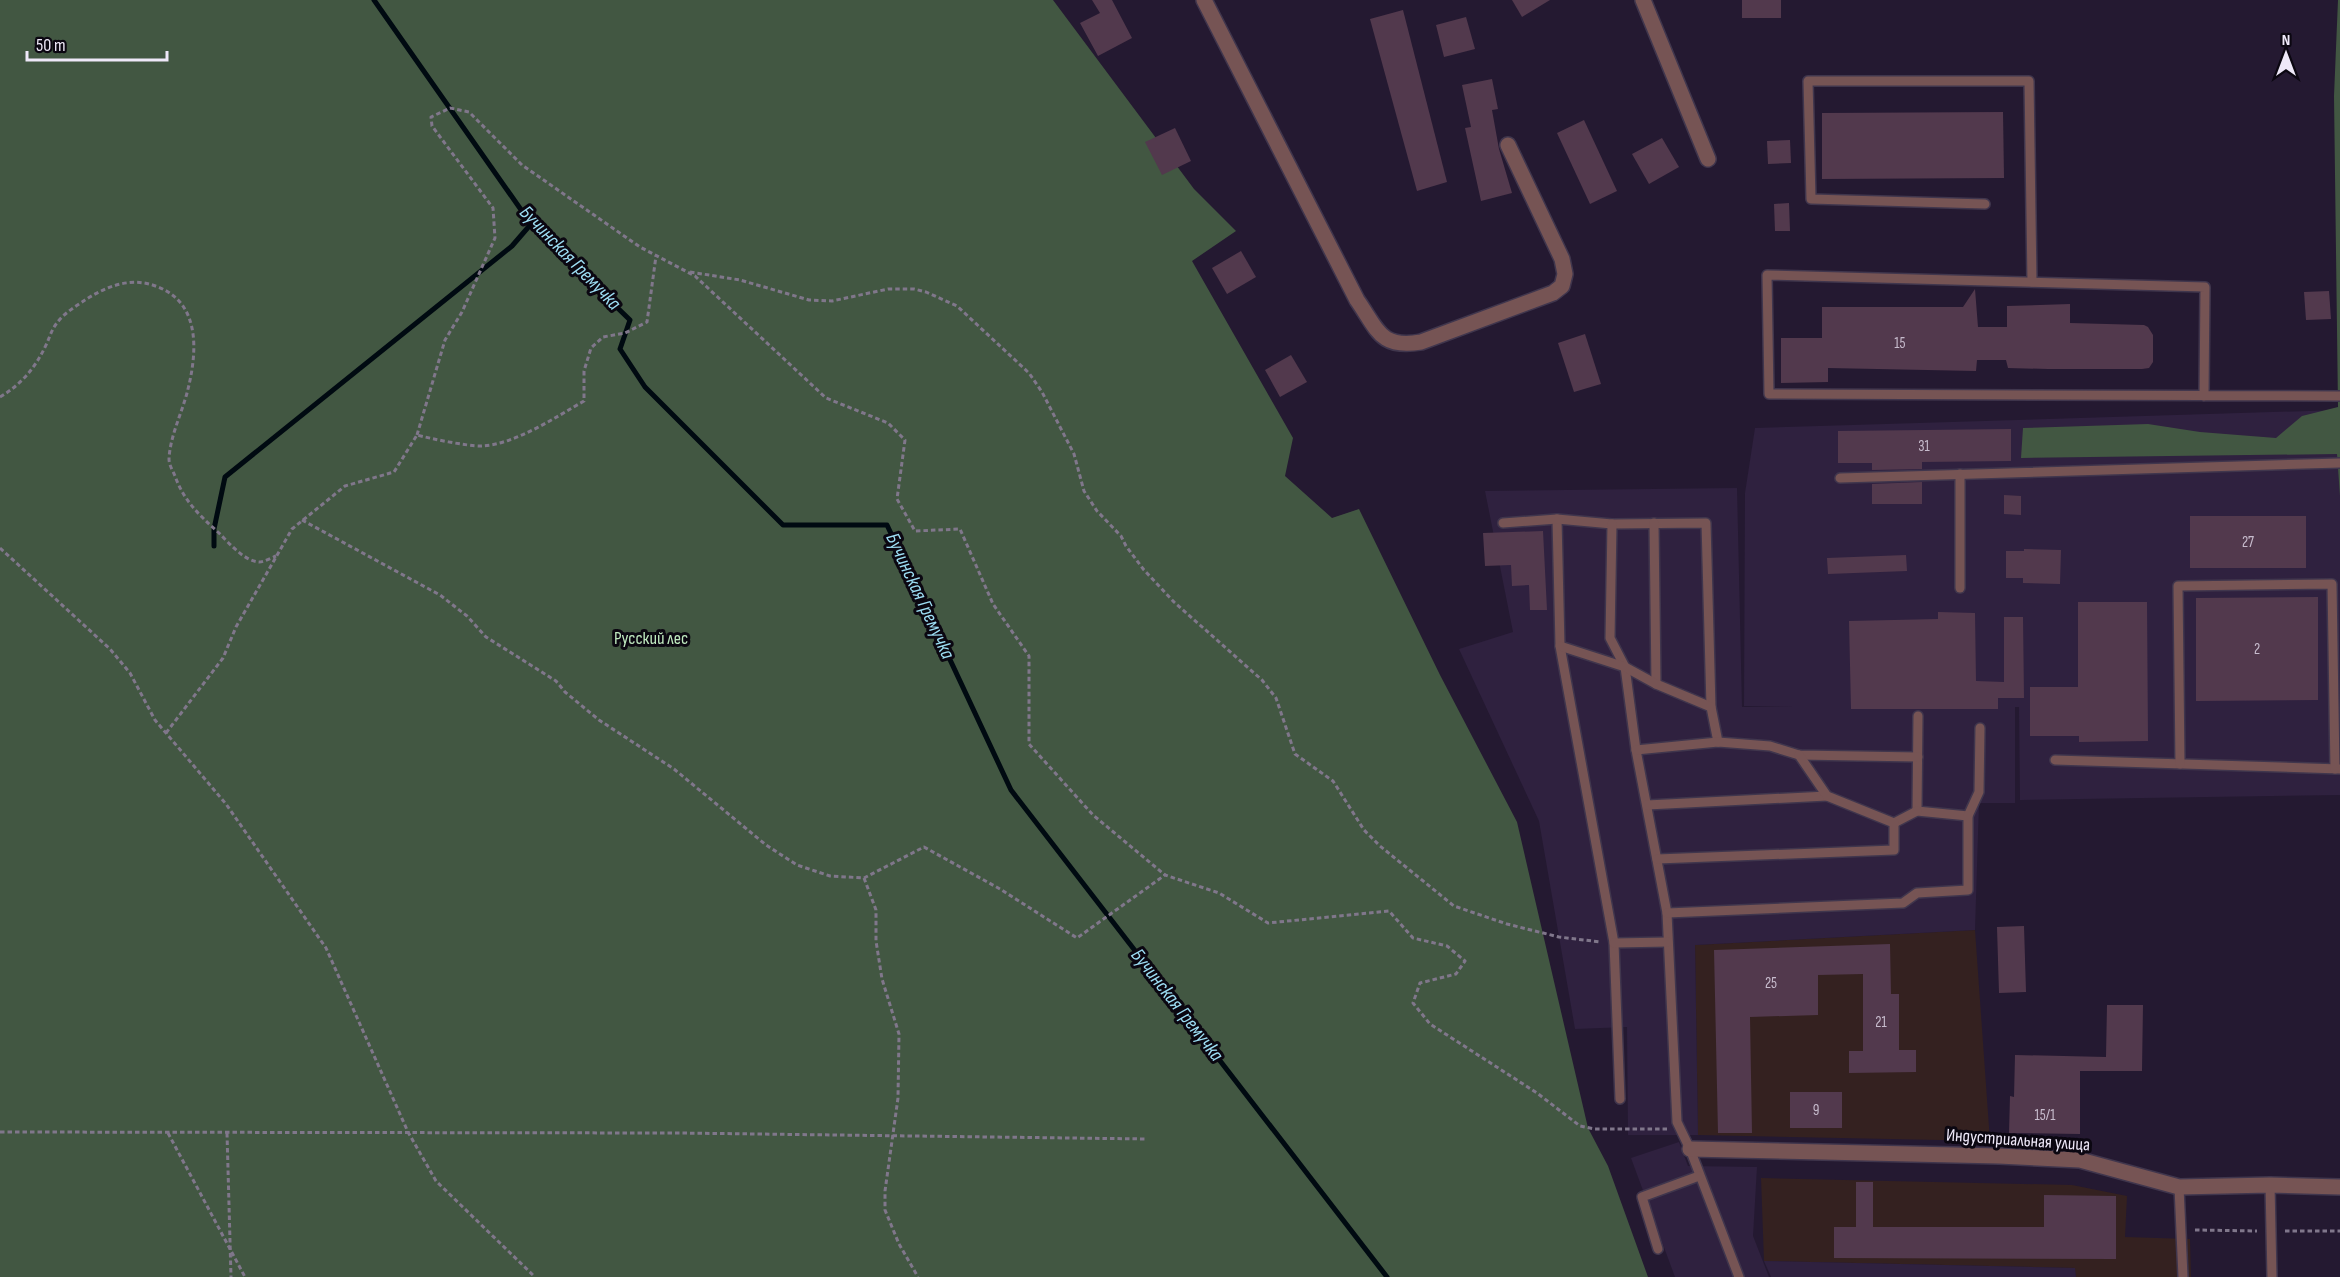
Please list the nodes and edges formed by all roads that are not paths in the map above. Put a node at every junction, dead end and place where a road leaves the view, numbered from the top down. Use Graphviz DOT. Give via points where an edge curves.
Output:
graph roads {
  1 [pos="1204,0"];
  2 [pos="1643,0"];
  3 [pos="1508,145"];
  4 [pos="1708,159"];
  5 [pos="1985,204"];
  6 [pos="2032,282"];
  7 [pos="2204,396"];
  8 [pos="2340,396"];
  9 [pos="2340,463"];
  10 [pos="1960,474"];
  11 [pos="1840,478"];
  12 [pos="1557,519"];
  13 [pos="1503,523"];
  14 [pos="1654,523"];
  15 [pos="1612,524"];
  16 [pos="1960,588"];
  17 [pos="1560,646"];
  18 [pos="1625,667"];
  19 [pos="1656,684"];
  20 [pos="1711,707"];
  21 [pos="1918,716"];
  22 [pos="1980,728"];
  23 [pos="1718,742"];
  24 [pos="1636,750"];
  25 [pos="1799,755"];
  26 [pos="1918,757"];
  27 [pos="2055,760"];
  28 [pos="2180,764"];
  29 [pos="2337,769"];
  30 [pos="1827,796"];
  31 [pos="1647,805"];
  32 [pos="1917,811"];
  33 [pos="1968,816"];
  34 [pos="1894,824"];
  35 [pos="1657,859"];
  36 [pos="1667,913"];
  37 [pos="1668,942"];
  38 [pos="1614,944"];
  39 [pos="1620,1099"];
  40 [pos="1690,1149"];
  41 [pos="1699,1176"];
  42 [pos="2270,1185"];
  43 [pos="2179,1186"];
  44 [pos="2340,1187"];
  45 [pos="1658,1250"];
  46 [pos="1739,1277"];
  47 [pos="2183,1277"];
  48 [pos="2272,1277"];
  1 -- 3 [label="street" via="1357,300 1384,339 1403,345 1421,342 1553,293 1562,286 1562,259"];
  2 -- 4 [label="street"];
  5 -- 6 [label="lane" via="1811,199 1808,81 2029,81"];
  6 -- 7 [label="lane" via="2205,287"];
  6 -- 7 [label="lane" via="1767,275 1769,394"];
  7 -- 8 [label="lane"];
  9 -- 10 [label="lane"];
  10 -- 11 [label="lane"];
  10 -- 16 [label="lane"];
  12 -- 13 [label="lane"];
  12 -- 15 [label="lane"];
  12 -- 17 [label="lane"];
  14 -- 15 [label="lane"];
  14 -- 19 [label="lane"];
  14 -- 20 [label="lane" via="1706,523"];
  15 -- 18 [label="lane" via="1611,638"];
  17 -- 18 [label="lane"];
  17 -- 38 [label="lane"];
  18 -- 19 [label="lane"];
  18 -- 24 [label="lane"];
  19 -- 20 [label="lane"];
  20 -- 23 [label="lane"];
  21 -- 26 [label="lane"];
  22 -- 33 [label="lane" via="1979,792"];
  23 -- 24 [label="lane"];
  23 -- 25 [label="lane" via="1770,746"];
  24 -- 31 [label="lane"];
  25 -- 26 [label="lane"];
  25 -- 30 [label="lane"];
  26 -- 32 [label="lane"];
  27 -- 28 [label="lane"];
  28 -- 29 [label="lane"];
  28 -- 29 [label="lane" via="2178,586 2332,584"];
  30 -- 31 [label="lane"];
  30 -- 34 [label="lane"];
  31 -- 35 [label="lane"];
  32 -- 33 [label="lane"];
  32 -- 34 [label="lane"];
  33 -- 36 [label="lane" via="1968,891 1917,893 1904,903"];
  34 -- 35 [label="lane" via="1893,850"];
  35 -- 36 [label="lane"];
  36 -- 37 [label="lane"];
  37 -- 38 [label="lane"];
  37 -- 40 [label="lane" via="1677,1122"];
  38 -- 39 [label="lane"];
  40 -- 41 [label="lane"];
  40 -- 43 [label="street, Индустриальная улица" via="2080,1160"];
  41 -- 45 [label="lane" via="1642,1197"];
  41 -- 46 [label="lane"];
  42 -- 43 [label="street, Индустриальная улица"];
  42 -- 44 [label="street, Индустриальная улица"];
  42 -- 48 [label="lane"];
  43 -- 47 [label="lane"];
}
